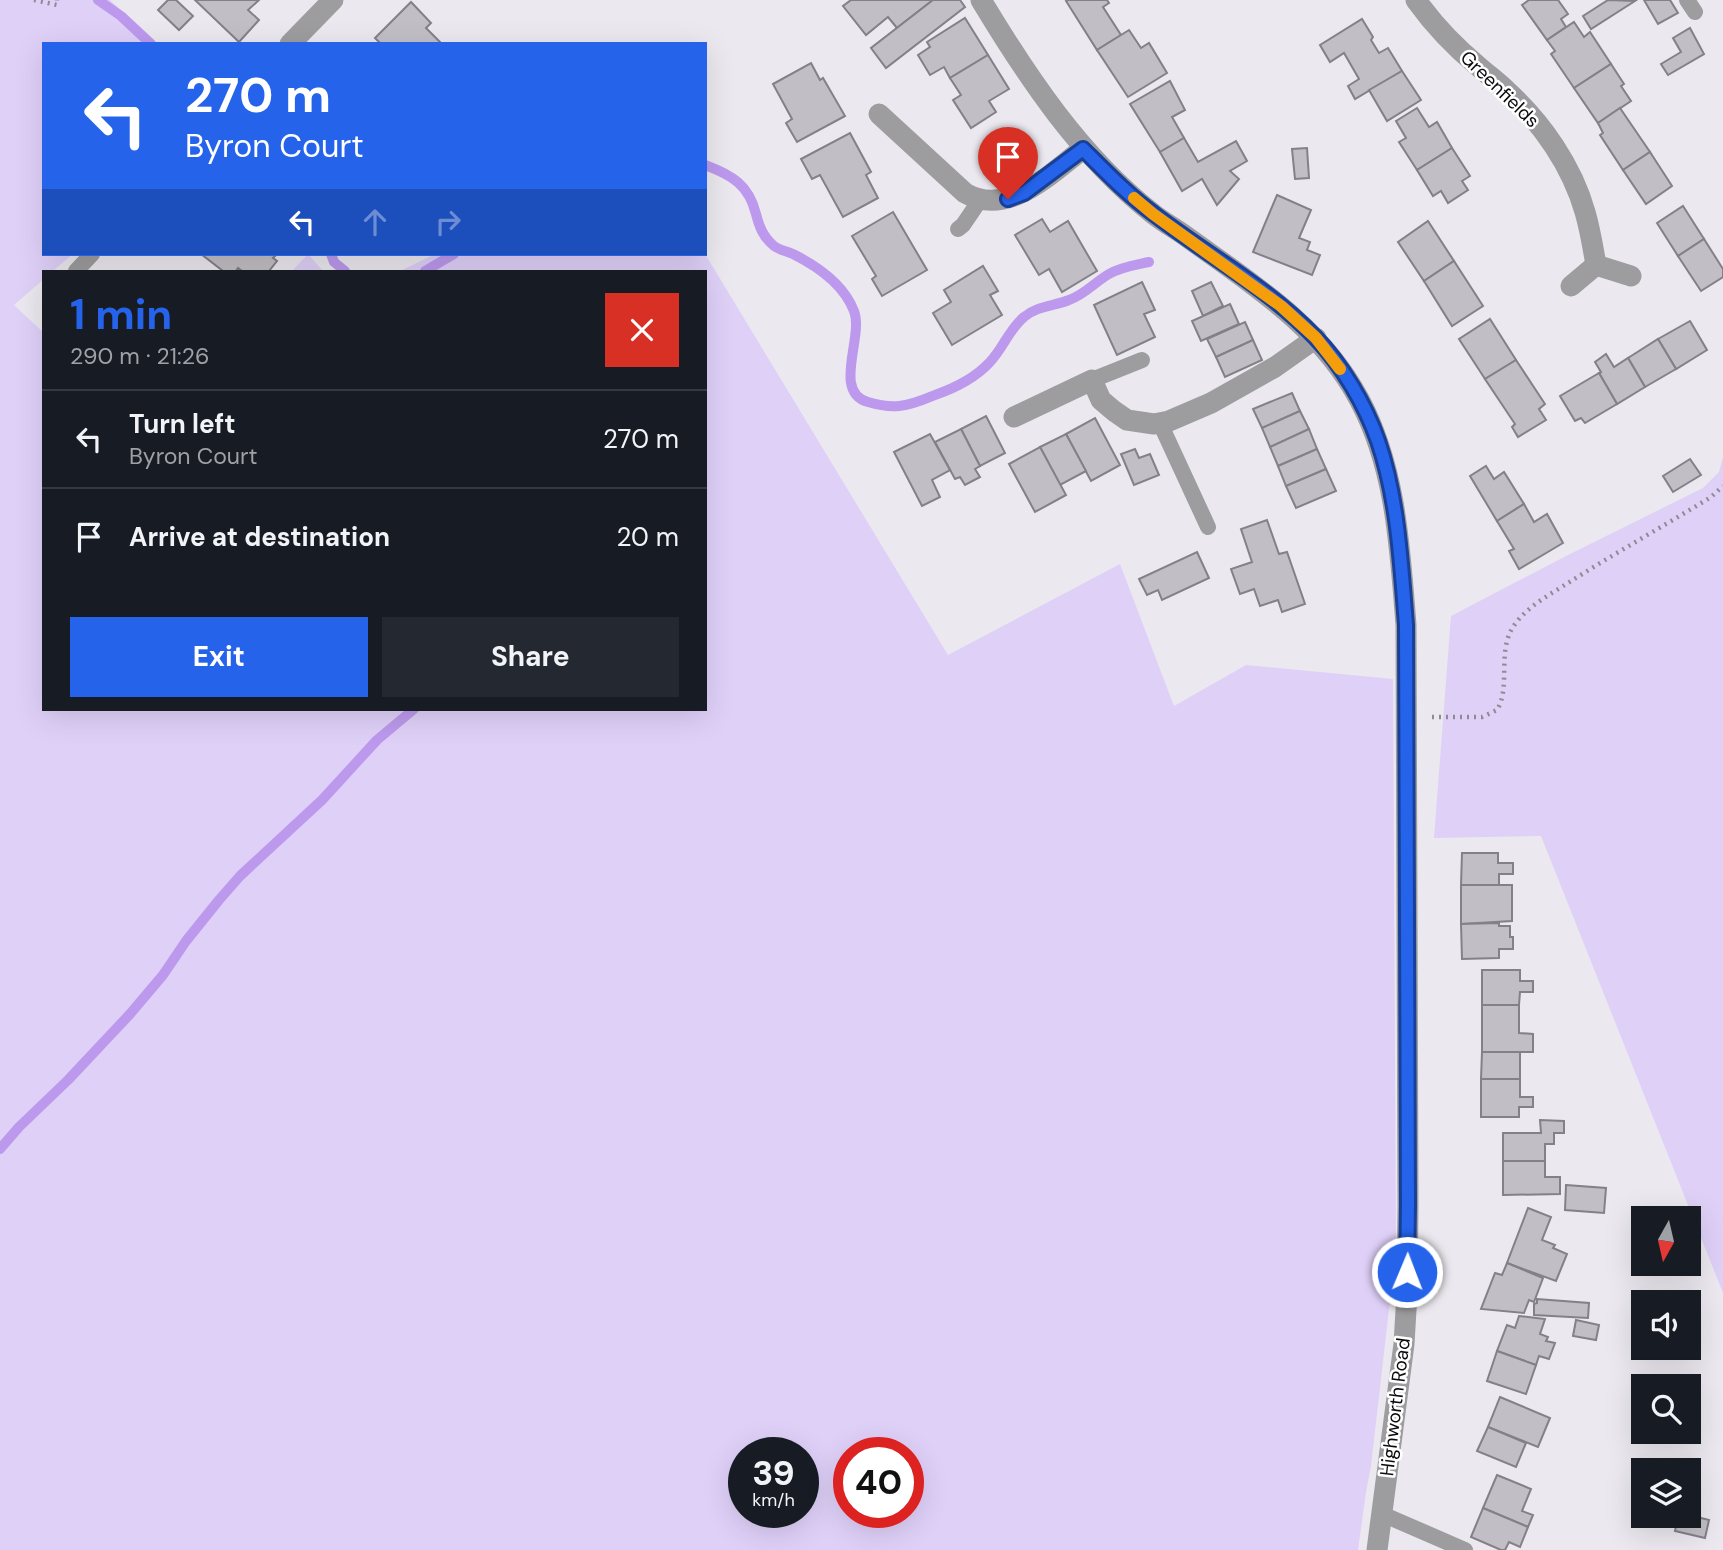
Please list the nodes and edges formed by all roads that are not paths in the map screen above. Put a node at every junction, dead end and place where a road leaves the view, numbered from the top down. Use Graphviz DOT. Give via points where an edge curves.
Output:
graph roads {
  1 [pos="333,0"];
  2 [pos="981,0"];
  3 [pos="1416,0"];
  4 [pos="292,42"];
  5 [pos="879,114"];
  6 [pos="1083,149"];
  7 [pos="980,200"];
  8 [pos="958,229"];
  9 [pos="90,256"];
  10 [pos="1596,265"];
  11 [pos="77,270"];
  12 [pos="1631,276"];
  13 [pos="1571,286"];
  14 [pos="1316,338"];
  15 [pos="1142,360"];
  16 [pos="1092,380"];
  17 [pos="1014,417"];
  18 [pos="1160,423"];
  19 [pos="1208,527"];
  20 [pos="1382,1514"];
  21 [pos="1377,1550"];
  22 [pos="1465,1550"];
  1 -- 4 [label="street"];
  2 -- 6 [label="street, Highworth Road" via="1023,68"];
  3 -- 10 [label="street, Greenfields" via="1544,132 1575,184"];
  5 -- 7 [label="street" via="965,193"];
  6 -- 7 [label="street" via="1024,193"];
  6 -- 14 [label="street, Highworth Road" via="1153,214 1260,290"];
  7 -- 8 [label="lane"];
  9 -- 11 [label="lane"];
  10 -- 12 [label="street"];
  10 -- 13 [label="street"];
  14 -- 18 [label="street" via="1211,403"];
  14 -- 20 [label="street, Highworth Road" via="1358,397 1378,442 1393,500 1406,625 1407,1293"];
  15 -- 16 [label="lane"];
  16 -- 17 [label="street"];
  16 -- 18 [label="street" via="1101,400 1127,420"];
  18 -- 19 [label="lane"];
  20 -- 21 [label="street, Highworth Road"];
  20 -- 22 [label="lane"];
}
